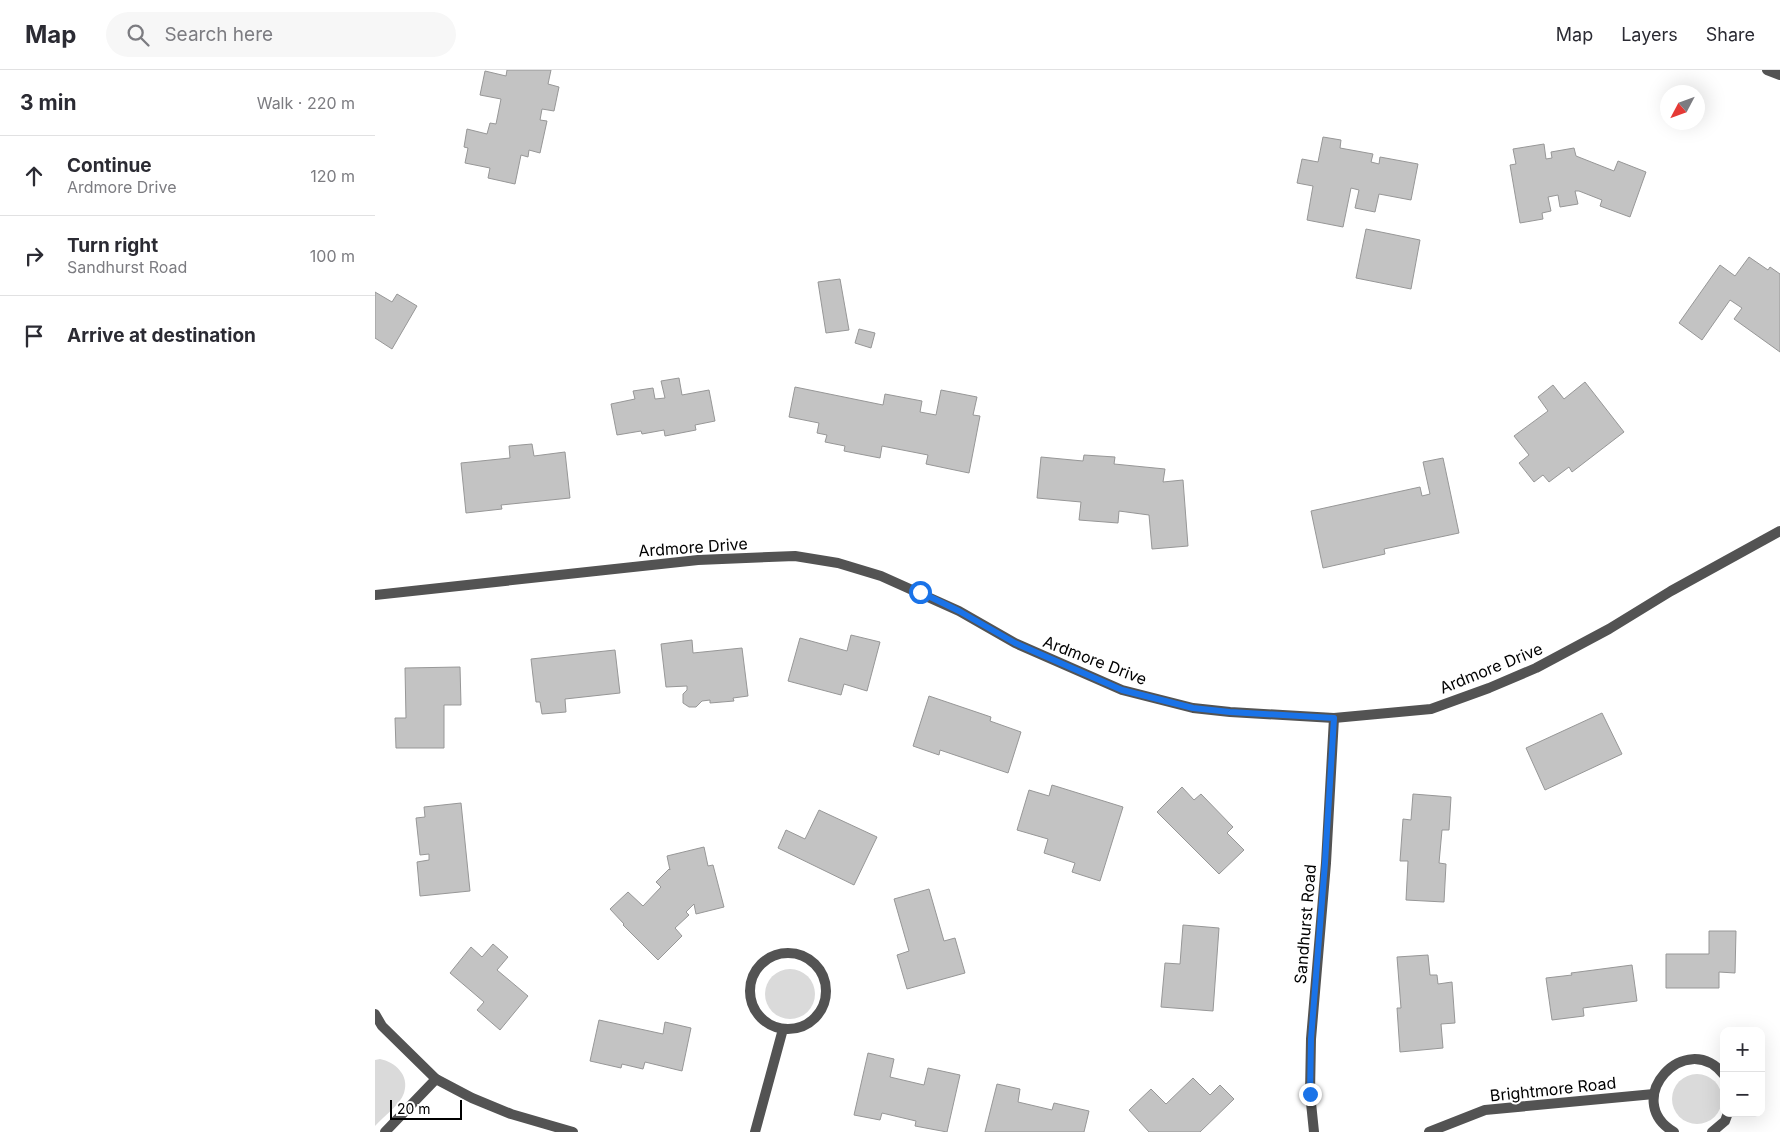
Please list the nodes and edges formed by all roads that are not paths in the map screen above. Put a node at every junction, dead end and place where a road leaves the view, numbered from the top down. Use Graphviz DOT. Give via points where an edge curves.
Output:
graph roads {
  1 [pos="1767,70"];
  2 [pos="1780,75"];
  3 [pos="1780,531"];
  4 [pos="375,595"];
  5 [pos="1334,718"];
  6 [pos="375,1014"];
  7 [pos="783,1029"];
  8 [pos="378,1030"];
  9 [pos="1720,1072"];
  10 [pos="436,1079"];
  11 [pos="1654,1094"];
  12 [pos="1727,1117"];
  13 [pos="385,1132"];
  14 [pos="573,1132"];
  15 [pos="755,1132"];
  16 [pos="1314,1132"];
  17 [pos="1429,1132"];
  18 [pos="1674,1132"];
  19 [pos="1712,1132"];
  1 -- 2 [label="street"];
  3 -- 5 [label="street, Ardmore Drive" via="1609,629 1536,668 1489,688 1431,709"];
  4 -- 5 [label="street, Ardmore Drive" via="698,560 795,556 839,563 881,576 959,611 1015,643 1122,690 1193,708"];
  5 -- 16 [label="street, Sandhurst Road" via="1311,1039 1310,1094"];
  6 -- 8 [label="street"];
  7 -- 7 [label="street" via="808,1024 818,1015 827,991 818,967 809,958 797,954 773,956 755,972 751,984 751,996 758,1012 771,1025"];
  7 -- 15 [label="street"];
  8 -- 10 [label="street"];
  9 -- 11 [label="street" via="1700,1060 1687,1060 1665,1071"];
  10 -- 13 [label="street"];
  10 -- 14 [label="street" via="511,1114"];
  11 -- 17 [label="street, Brightmore Road" via="1485,1110"];
  11 -- 18 [label="street" via="1660,1119"];
  12 -- 19 [label="street"];
}
